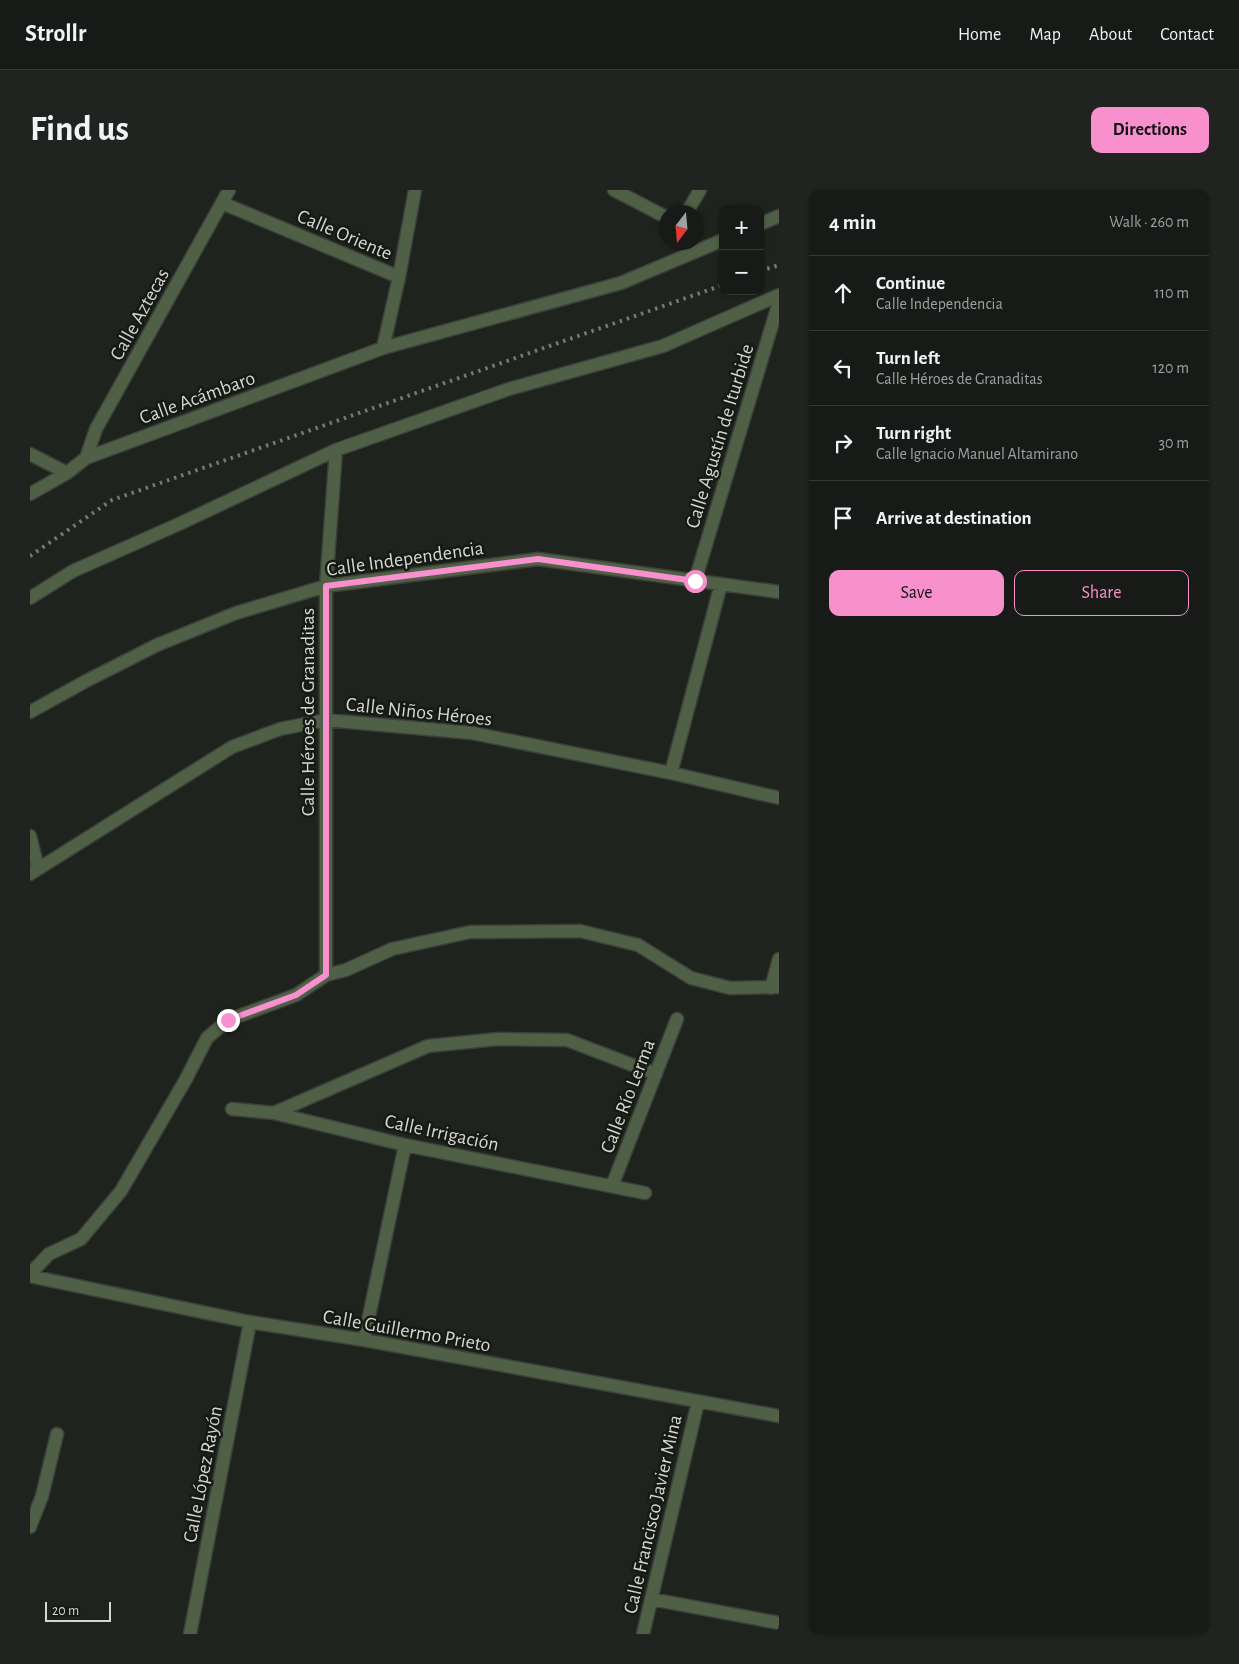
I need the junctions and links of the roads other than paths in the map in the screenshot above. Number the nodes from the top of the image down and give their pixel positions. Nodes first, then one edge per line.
1 (229, 190) edge
2 (415, 190) edge
3 (614, 190) edge
4 (700, 190) edge
5 (222, 202) junction
6 (691, 205) edge
7 (659, 212) edge
8 (779, 216) edge
9 (764, 222) edge
10 (719, 241) edge
11 (704, 244) edge
12 (689, 250) edge
13 (399, 277) junction
14 (779, 295) edge
15 (779, 302) edge
16 (383, 348) junction
17 (336, 450) junction
18 (30, 454) edge
19 (86, 458) junction
20 (67, 474) junction
21 (30, 494) edge
22 (695, 581) junction
23 (721, 584) junction
24 (326, 586) junction
25 (779, 592) edge
26 (30, 598) edge
27 (30, 712) edge
28 (326, 720) junction
29 (671, 773) junction
30 (779, 798) edge
31 (30, 836) edge
32 (34, 871) edge
33 (779, 959) edge
34 (326, 975) junction
35 (775, 987) edge
36 (677, 1019) dead end
37 (656, 1074) junction
38 (232, 1109) dead end
39 (274, 1113) junction
40 (405, 1145) junction
41 (612, 1186) junction
42 (644, 1193) dead end
43 (30, 1275) edge
44 (250, 1322) junction
45 (364, 1340) junction
46 (698, 1402) junction
47 (779, 1416) edge
48 (57, 1434) dead end
49 (30, 1527) edge
50 (651, 1599) junction
51 (779, 1623) edge
52 (190, 1634) edge
53 (643, 1634) edge

1 - 5 street, Calle Aztecas
2 - 13 street
3 - 7 street
4 - 6 street
5 - 13 street, Calle Oriente
5 - 19 street, Calle Aztecas
8 - 9 street
10 - 11 street, Calle Acámbaro
12 - 16 street, Calle Acámbaro
13 - 16 street
14 - 17 street
15 - 22 street, Calle Agustín de Iturbide
16 - 19 street, Calle Acámbaro
17 - 24 street, Calle Héroes de Granaditas
17 - 26 street
18 - 20 street
19 - 20 street, Calle Acámbaro
20 - 21 street, Calle Acámbaro
22 - 23 street, Calle Independencia
22 - 24 street, Calle Independencia
23 - 25 street, Calle Independencia
23 - 29 street
24 - 27 street, Calle Independencia
24 - 28 street, Calle Héroes de Granaditas
28 - 29 street, Calle Niños Héroes
28 - 32 street, Calle Niños Héroes
28 - 34 street, Calle Héroes de Granaditas
29 - 30 street, Calle Niños Héroes
31 - 32 street
33 - 35 street
34 - 35 street
34 - 43 street
36 - 37 street, Calle Río Lerma
37 - 39 street
37 - 41 street, Calle Río Lerma
38 - 39 street, Calle Irrigación
39 - 40 street, Calle Irrigación
40 - 41 street, Calle Irrigación
40 - 45 street
41 - 42 street, Calle Irrigación
43 - 44 street, Calle Guillermo Prieto
44 - 45 street, Calle Guillermo Prieto
44 - 52 street, Calle López Rayón
45 - 46 street, Calle Guillermo Prieto
46 - 47 street, Calle Guillermo Prieto
46 - 50 street, Calle Francisco Javier Mina
48 - 49 street
50 - 51 street
50 - 53 street, Calle Francisco Javier Mina

